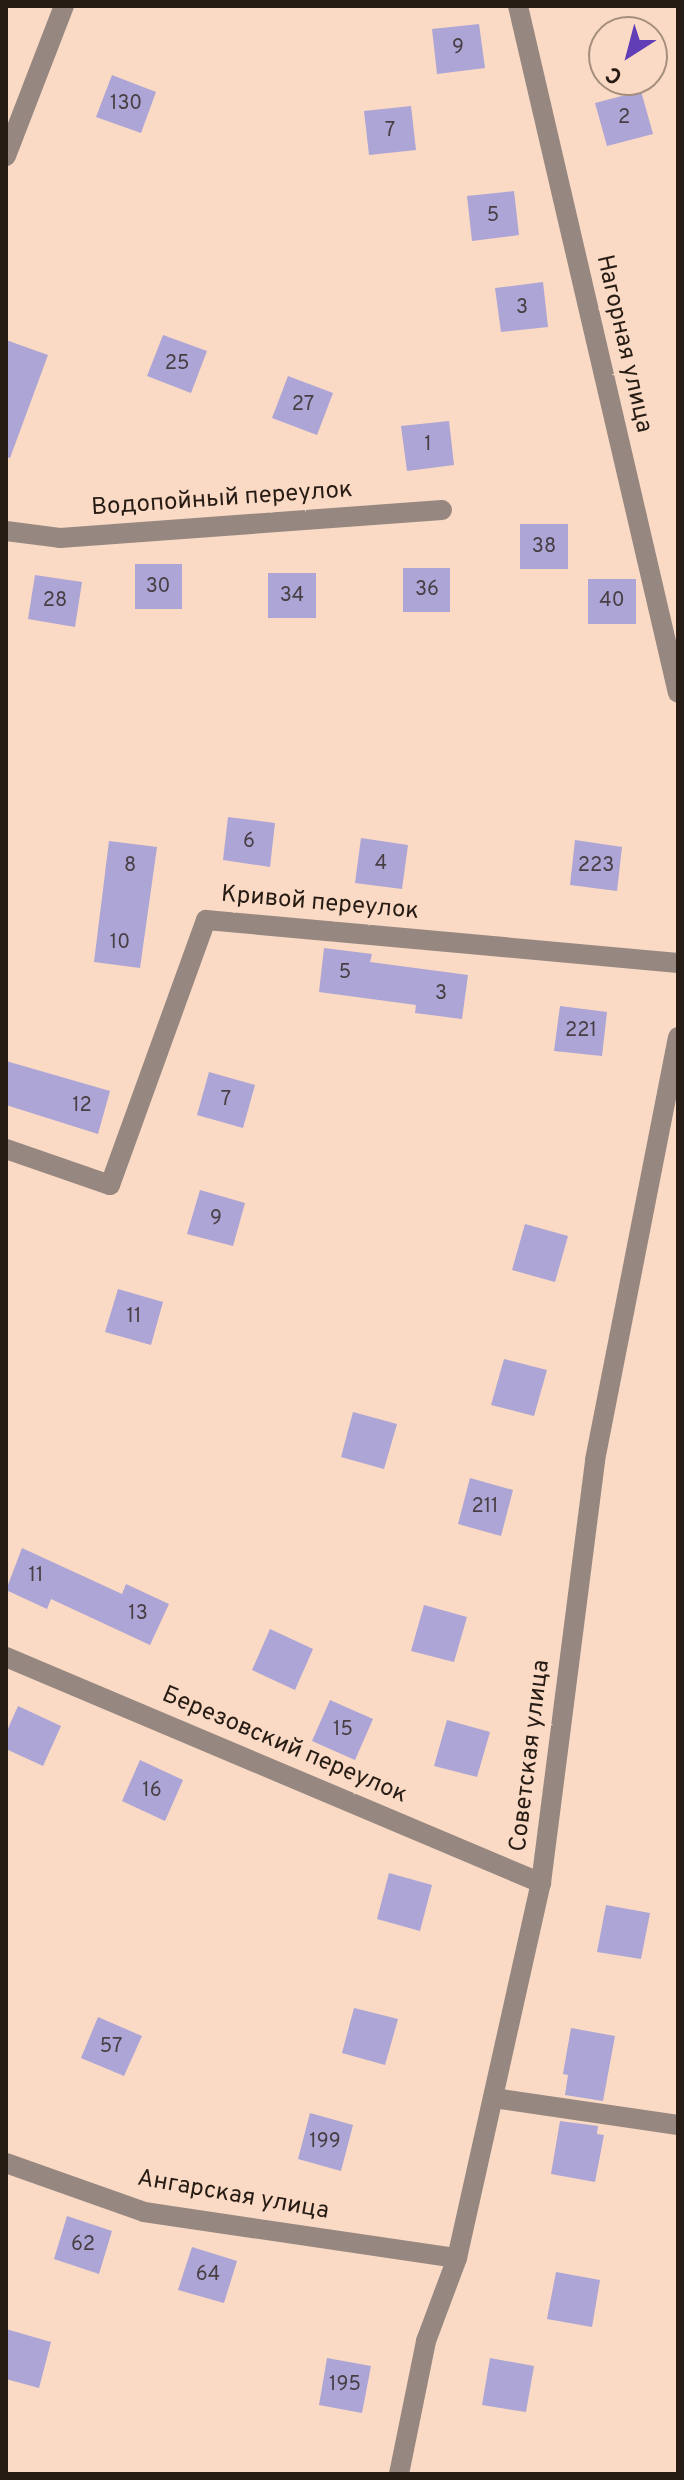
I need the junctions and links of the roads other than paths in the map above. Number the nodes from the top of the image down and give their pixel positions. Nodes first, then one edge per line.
1 (64, 6) edge
2 (518, 6) edge
3 (6, 156) edge
4 (442, 510) dead end
5 (6, 531) edge
6 (678, 693) edge
7 (678, 963) edge
8 (678, 1037) edge
9 (6, 1149) edge
10 (6, 1657) edge
11 (541, 1883) junction
12 (493, 2098) junction
13 (678, 2125) edge
14 (6, 2163) edge
15 (457, 2258) junction
16 (399, 2474) edge

1 - 3 street
2 - 6 street, Нагорная улица
4 - 5 street, Водопойный переулок
7 - 9 street, Кривой переулок
8 - 11 street, Советская улица
10 - 11 street, Березовский переулок
11 - 12 street, Советская улица
12 - 13 street
12 - 15 street, Советская улица
14 - 15 street, Ангарская улица
15 - 16 street, Советская улица

